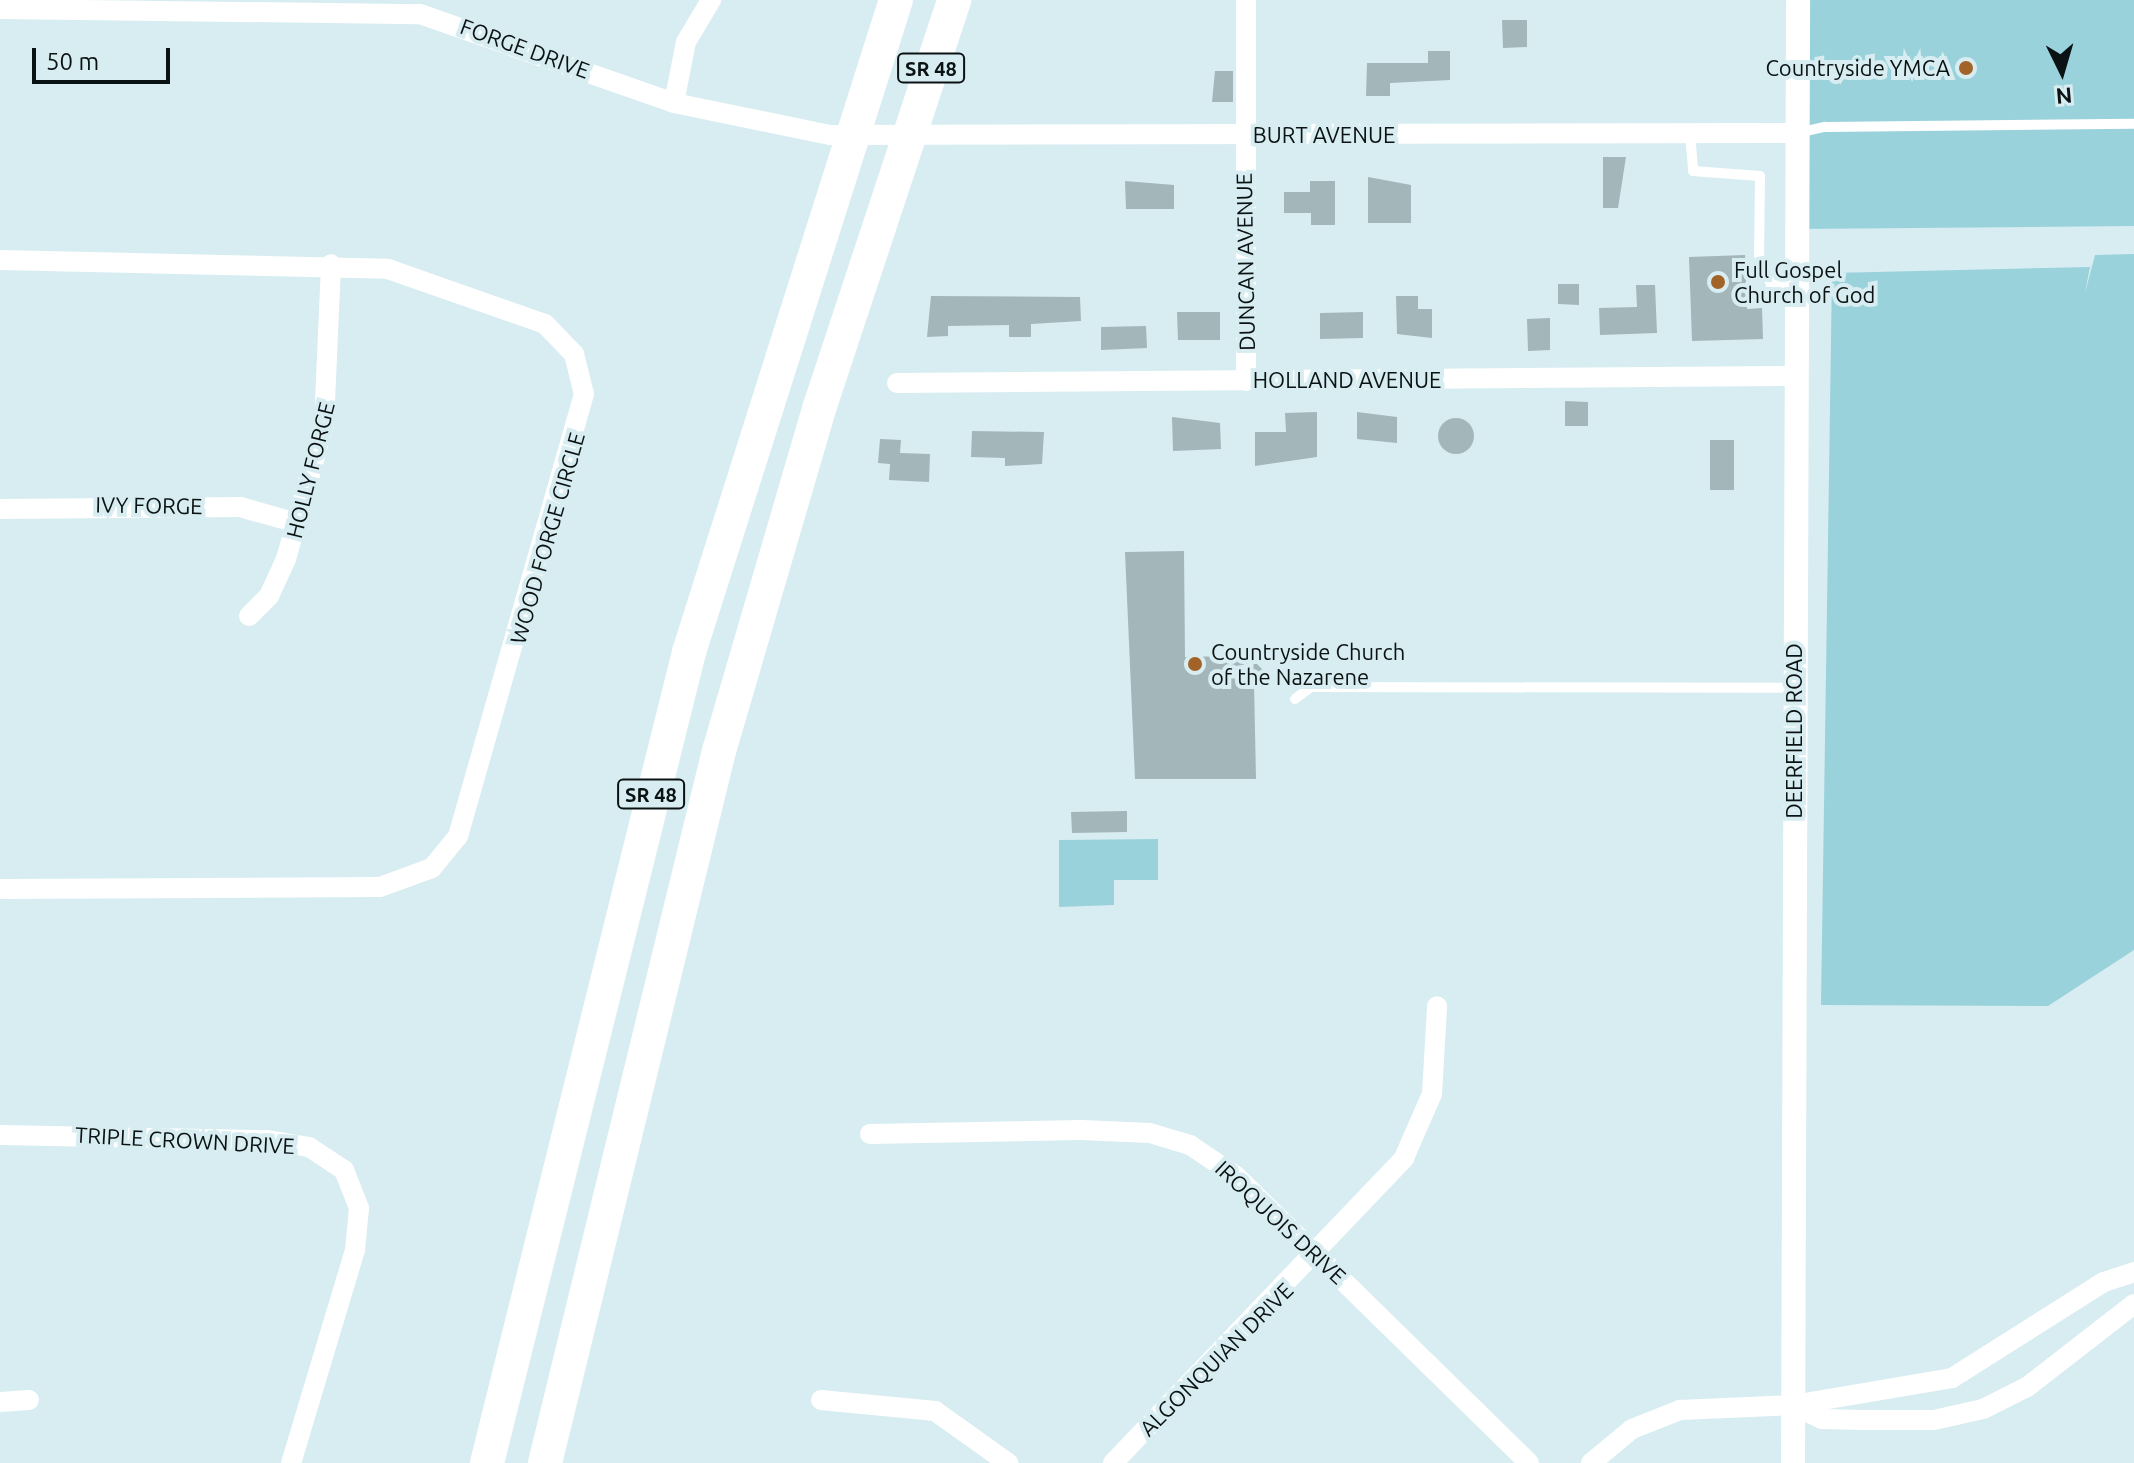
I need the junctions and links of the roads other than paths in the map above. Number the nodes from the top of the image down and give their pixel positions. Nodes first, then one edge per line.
1 (711, 0) edge
2 (896, 0) edge
3 (954, 0) edge
4 (1246, 0) edge
5 (1798, 0) edge
6 (184, 4) edge
7 (0, 9) edge
8 (674, 103) junction
9 (2134, 124) edge
10 (1798, 133) junction
11 (1690, 134) junction
12 (850, 135) junction
13 (1244, 135) junction
14 (907, 137) junction
15 (0, 260) edge
16 (331, 264) junction
17 (1797, 286) junction
18 (1797, 376) junction
19 (1246, 381) junction
20 (897, 383) dead end
21 (0, 509) edge
22 (297, 523) junction
23 (249, 616) dead end
24 (1794, 688) junction
25 (1295, 699) dead end
26 (0, 889) edge
27 (1437, 1006) dead end
28 (870, 1134) dead end
29 (0, 1135) edge
30 (1318, 1255) junction
31 (2134, 1272) edge
32 (2134, 1304) edge
33 (29, 1400) dead end
34 (821, 1400) dead end
35 (0, 1402) edge
36 (1793, 1405) junction
37 (291, 1463) edge
38 (487, 1463) edge
39 (545, 1463) edge
40 (1008, 1463) edge
41 (1113, 1463) edge
42 (1529, 1463) edge
43 (1591, 1463) edge
44 (1793, 1463) edge

1 - 8 street
2 - 12 highway, SR 48
3 - 14 highway, SR 48
4 - 13 street, DUNCAN AVENUE
5 - 10 street, DEERFIELD ROAD
6 - 7 street, FORGE DRIVE
6 - 8 street, FORGE DRIVE
8 - 12 street, FORGE DRIVE
9 - 10 lane
10 - 11 street, BURT AVENUE
10 - 17 street, DEERFIELD ROAD
11 - 13 street, BURT AVENUE
11 - 17 lane
12 - 14 street, BURT AVENUE
12 - 38 highway, SR 48
13 - 14 street, BURT AVENUE
13 - 19 street, DUNCAN AVENUE
14 - 39 highway, SR 48
15 - 16 street, WOOD FORGE CIRCLE
16 - 22 street, HOLLY FORGE
16 - 26 street, WOOD FORGE CIRCLE
17 - 18 street, DEERFIELD ROAD
18 - 19 street, HOLLAND AVENUE
18 - 24 street, DEERFIELD ROAD
19 - 20 street, HOLLAND AVENUE
21 - 22 street, IVY FORGE
22 - 23 street, HOLLY FORGE
24 - 25 lane
24 - 36 street, DEERFIELD ROAD
27 - 30 street, ALGONQUIAN DRIVE
28 - 30 street, IROQUOIS DRIVE
29 - 37 street, TRIPLE CROWN DRIVE
30 - 41 street, ALGONQUIAN DRIVE
30 - 42 street, IROQUOIS DRIVE
31 - 36 street
32 - 36 street
33 - 35 street
34 - 40 street
36 - 43 street
36 - 44 street, DEERFIELD ROAD

